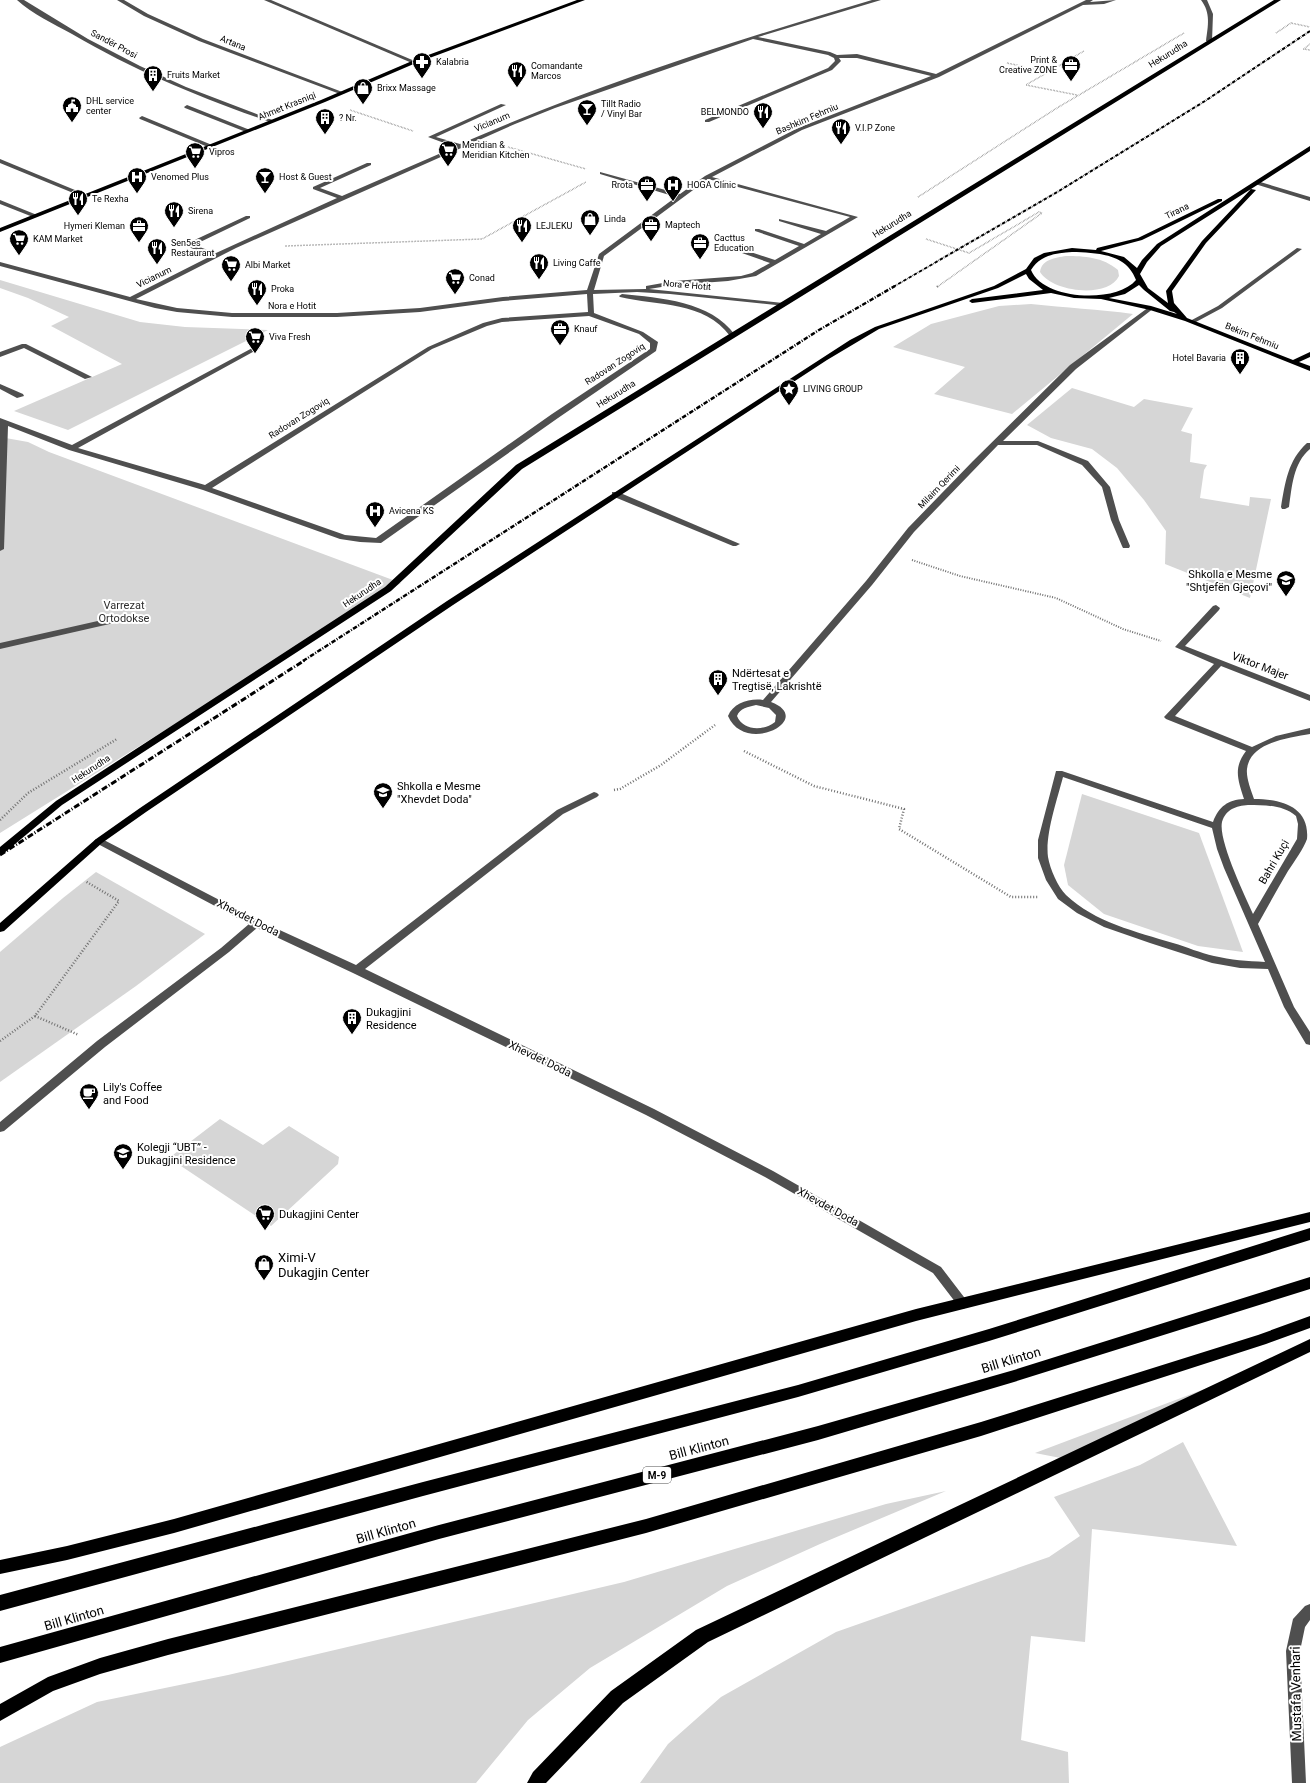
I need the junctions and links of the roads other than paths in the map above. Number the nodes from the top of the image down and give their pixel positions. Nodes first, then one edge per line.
1 (20, 0) edge
2 (120, 0) edge
3 (267, 0) edge
4 (582, 0) edge
5 (878, 0) edge
6 (1090, 0) edge
7 (1113, 0) edge
8 (1204, 0) edge
9 (1278, 0) edge
10 (1082, 4) junction
11 (753, 37) junction
12 (1210, 41) junction
13 (836, 57) junction
14 (414, 62) junction
15 (936, 76) junction
16 (342, 93) junction
17 (503, 106) dead end
18 (187, 107) dead end
19 (142, 118) dead end
20 (272, 121) junction
21 (707, 121) dead end
22 (248, 131) junction
23 (210, 146) junction
24 (459, 146) junction
25 (1310, 148) edge
26 (0, 161) edge
27 (369, 164) dead end
28 (602, 173) road end
29 (1267, 176) junction
30 (707, 177) junction
31 (1258, 183) junction
32 (85, 196) junction
33 (681, 196) junction
34 (342, 198) junction
35 (1310, 199) edge
36 (0, 202) edge
37 (35, 216) junction
38 (248, 217) dead end
39 (781, 220) dead end
40 (0, 230) edge
41 (757, 230) dead end
42 (826, 233) junction
43 (805, 246) junction
44 (730, 247) dead end
45 (1298, 249) dead end
46 (1091, 251) junction
47 (217, 256) junction
48 (776, 263) junction
49 (0, 264) edge
50 (1028, 270) junction
51 (1138, 272) junction
52 (1139, 280) junction
53 (637, 290) junction
54 (1052, 291) junction
55 (590, 292) junction
56 (1097, 297) junction
57 (129, 300) junction
58 (783, 305) junction
59 (1150, 308) junction
60 (934, 309) junction
61 (590, 314) junction
62 (1190, 321) junction
63 (732, 335) junction
64 (258, 347) dead end
65 (1310, 354) edge
66 (0, 355) edge
67 (1293, 362) junction
68 (1310, 369) edge
69 (88, 377) dead end
70 (0, 386) edge
71 (20, 396) dead end
72 (2, 421) edge
73 (996, 443) junction
74 (1310, 445) edge
75 (2, 446) edge
76 (72, 448) junction
77 (206, 488) junction
78 (615, 494) junction
79 (1285, 507) dead end
80 (736, 544) dead end
81 (1126, 546) dead end
82 (0, 549) edge
83 (1216, 608) dead end
84 (111, 621) dead end
85 (0, 646) edge
86 (1218, 663) junction
87 (1310, 698) edge
88 (766, 703) junction
89 (1310, 731) edge
90 (1252, 750) junction
91 (594, 796) road end
92 (1250, 802) junction
93 (1216, 826) junction
94 (98, 841) junction
95 (0, 852) edge
96 (256, 923) junction
97 (1253, 923) junction
98 (0, 929) edge
99 (1272, 966) junction
100 (357, 970) junction
101 (1310, 1041) edge
102 (0, 1128) edge
103 (1310, 1217) edge
104 (1310, 1234) edge
105 (1310, 1283) edge
106 (963, 1304) junction
107 (1310, 1322) edge
108 (1310, 1345) edge
109 (0, 1567) edge
110 (0, 1604) edge
111 (1310, 1610) edge
112 (0, 1655) edge
113 (0, 1713) edge
114 (536, 1783) edge
115 (1299, 1783) edge

1 - 20 street, Sandër Prosi
2 - 16 street, Artana
3 - 14 street
4 - 14 main road, Ahmet Krasniqi
5 - 11 street, Vicianum
6 - 10 street, Bashkim Fehmiu
7 - 10 street
8 - 12 street
9 - 12 main road, Hekurudha
10 - 15 street, Bashkim Fehmiu
11 - 13 street
11 - 24 street, Vicianum
12 - 58 main road, Hekurudha
13 - 15 street
13 - 21 street
14 - 16 main road, Ahmet Krasniqi
15 - 30 street, Bashkim Fehmiu
16 - 20 main road, Ahmet Krasniqi
17 - 24 street
18 - 22 street
19 - 23 street
20 - 22 main road, Ahmet Krasniqi
22 - 23 main road, Ahmet Krasniqi
23 - 32 main road, Ahmet Krasniqi
24 - 34 street, Vicianum
25 - 29 main road, Tirana
26 - 32 street
27 - 34 street
28 - 33 street
29 - 31 main road
29 - 46 main road, Tirana
30 - 33 street, Bashkim Fehmiu
30 - 42 street
31 - 35 street
31 - 51 main road, Tirana
31 - 62 main road
32 - 37 main road, Ahmet Krasniqi
33 - 55 street, Bashkim Fehmiu
34 - 47 street, Vicianum
36 - 37 street
37 - 40 main road, Ahmet Krasniqi
38 - 47 street
39 - 42 street
41 - 43 street
42 - 43 street
43 - 48 street
44 - 48 street
45 - 62 street
46 - 50 main road
46 - 51 main road
47 - 57 street, Vicianum
48 - 53 street
49 - 57 street, Nora e Hotit
50 - 54 main road
50 - 60 main road
51 - 52 main road
52 - 56 main road
52 - 62 main road, Bekim Fehmiu
53 - 55 street, Nora e Hotit
53 - 58 street, Nora e Hotit
54 - 56 main road
54 - 60 main road
55 - 57 street, Nora e Hotit
55 - 61 street, Bashkim Fehmiu
55 - 63 street, Nora e Hotit
56 - 59 main road, Bekim Fehmiu
58 - 63 main road, Hekurudha
59 - 62 main road, Bekim Fehmiu
59 - 73 street, Milaim Qerimi
60 - 78 main road
61 - 77 street, Radovan Zogoviq
61 - 77 street, Radovan Zogoviq
62 - 67 main road, Bekim Fehmiu
63 - 95 main road, Hekurudha
64 - 76 street
65 - 67 main road
66 - 69 street
67 - 68 main road, Bekim Fehmiu
70 - 71 street
72 - 75 street
72 - 76 street, Radovan Zogoviq
73 - 81 street
73 - 88 street, Milaim Qerimi
74 - 79 street
75 - 82 street
76 - 77 street, Radovan Zogoviq
78 - 80 street
78 - 94 main road
83 - 86 street
84 - 85 street
86 - 87 street, Viktor Majer
86 - 90 street, Viktor Majer
88 - 88 street
89 - 90 street
90 - 92 street
91 - 100 street
92 - 93 street, Bahri Kuçi
92 - 97 street, Bahri Kuçi
93 - 97 street
93 - 99 street
94 - 96 street, Xhevdet Doda
94 - 98 main road
96 - 100 street, Xhevdet Doda
96 - 102 street
97 - 99 street
99 - 101 street
100 - 106 street, Xhevdet Doda
103 - 106 highway
104 - 110 highway
105 - 112 highway, Bill Klinton / M-9
106 - 109 highway
107 - 113 highway
108 - 114 highway
111 - 115 street, Mustafa Venhari

